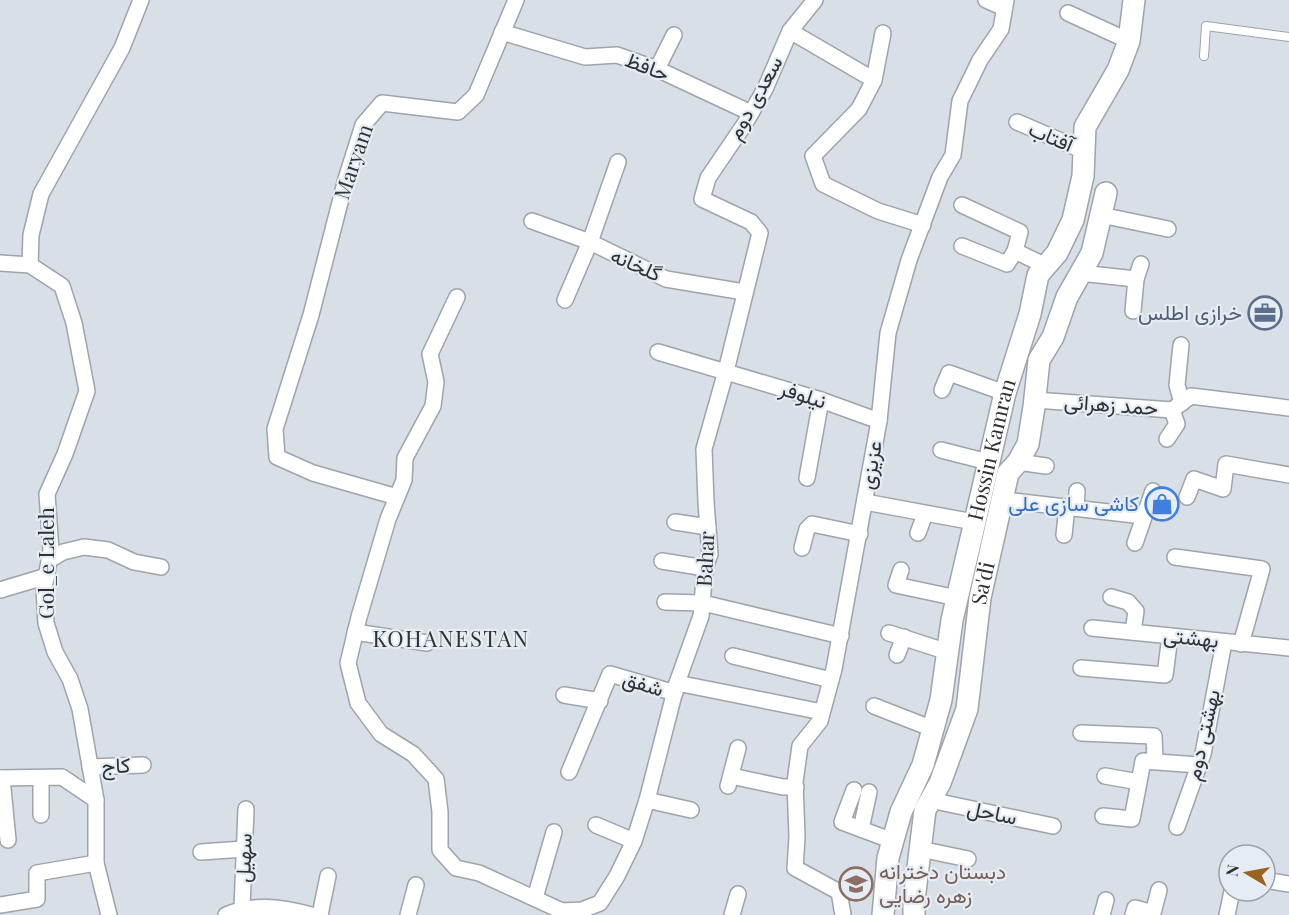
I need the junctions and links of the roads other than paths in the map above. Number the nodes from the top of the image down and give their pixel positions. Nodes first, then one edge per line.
1 (141, 0) edge
2 (516, 0) edge
3 (815, 0) edge
4 (986, 0) edge
5 (1134, 0) edge
6 (1005, 4) edge
7 (1068, 13) dead end
8 (790, 31) junction
9 (502, 32) junction
10 (883, 33) dead end
11 (674, 35) dead end
12 (1289, 37) edge
13 (1129, 40) junction
14 (1204, 56) dead end
15 (657, 69) junction
16 (874, 80) junction
17 (751, 113) junction
18 (1017, 122) dead end
19 (1084, 151) junction
20 (618, 162) dead end
21 (1106, 193) dead end
22 (702, 199) joint
23 (962, 205) dead end
24 (1073, 219) junction
25 (532, 221) dead end
26 (1099, 222) junction
27 (923, 225) junction
28 (1168, 229) dead end
29 (590, 242) junction
30 (962, 246) dead end
31 (1015, 251) junction
32 (0, 263) edge
33 (30, 265) junction
34 (1047, 266) junction
35 (1080, 273) junction
36 (744, 292) junction
37 (457, 297) dead end
38 (565, 300) dead end
39 (1133, 311) dead end
40 (1180, 345) dead end
41 (658, 352) dead end
42 (726, 370) junction
43 (942, 390) dead end
44 (1005, 393) junction
45 (821, 400) junction
46 (1035, 400) junction
47 (1177, 406) junction
48 (1289, 408) edge
49 (879, 421) junction
50 (1167, 439) dead end
51 (941, 450) dead end
52 (988, 462) junction
53 (1018, 462) junction
54 (1046, 466) dead end
55 (1289, 475) edge
56 (807, 478) dead end
57 (1077, 491) dead end
58 (1153, 491) dead end
59 (1187, 496) dead end
60 (397, 497) junction
61 (1004, 500) junction
62 (865, 502) junction
63 (1072, 508) junction
64 (925, 513) junction
65 (1143, 516) junction
66 (675, 522) dead end
67 (974, 522) junction
68 (708, 527) junction
69 (918, 533) dead end
70 (860, 534) junction
71 (1064, 535) dead end
72 (1135, 543) dead end
73 (802, 548) dead end
74 (1175, 557) dead end
75 (662, 561) dead end
76 (161, 567) dead end
77 (48, 568) junction
78 (705, 568) junction
79 (901, 570) dead end
80 (0, 590) edge
81 (1111, 597) dead end
82 (957, 598) junction
83 (665, 602) dead end
84 (703, 603) junction
85 (1092, 628) dead end
86 (355, 632) junction
87 (1132, 632) junction
88 (841, 636) junction
89 (1170, 636) junction
90 (1224, 642) junction
91 (427, 643) dead end
92 (1241, 644) junction
93 (1289, 648) edge
94 (948, 652) junction
95 (897, 655) dead end
96 (733, 656) dead end
97 (1081, 668) dead end
98 (831, 680) junction
99 (676, 688) junction
100 (564, 695) dead end
101 (600, 701) junction
102 (874, 706) dead end
103 (822, 711) junction
104 (933, 729) junction
105 (1081, 733) dead end
106 (738, 748) dead end
107 (1155, 762) junction
108 (143, 765) dead end
109 (1199, 765) junction
110 (90, 767) junction
111 (570, 772) dead end
112 (1105, 776) dead end
113 (1, 778) edge
114 (40, 778) junction
115 (1139, 782) junction
116 (796, 787) junction
117 (862, 791) dead end
118 (96, 800) junction
119 (647, 800) junction
120 (930, 800) junction
121 (246, 809) dead end
122 (691, 810) dead end
123 (41, 815) dead end
124 (1103, 816) dead end
125 (596, 825) dead end
126 (1053, 825) dead end
127 (1177, 827) dead end
128 (554, 832) dead end
129 (8, 840) dead end
130 (634, 841) junction
131 (893, 841) junction
132 (244, 849) junction
133 (920, 849) junction
134 (201, 852) dead end
135 (968, 859) dead end
136 (96, 862) junction
137 (328, 876) dead end
138 (416, 885) dead end
139 (1159, 890) dead end
140 (738, 894) dead end
141 (535, 898) junction
142 (0, 905) edge
143 (242, 908) junction
144 (279, 912) edge
145 (561, 913) edge
146 (588, 913) edge
147 (109, 915) edge
148 (226, 915) edge
149 (311, 915) edge
150 (320, 915) edge
151 (408, 915) edge
152 (732, 915) edge
153 (843, 915) edge
154 (884, 915) edge
155 (914, 915) edge
156 (1133, 915) edge

1 - 33 street
2 - 9 street, Maryam
3 - 8 street, سعدی دوم
4 - 6 street
5 - 13 street, Hossin Kamran
6 - 27 street, عزیزی
7 - 13 street
8 - 16 street
8 - 17 street, سعدی دوم
9 - 15 street, حافظ
9 - 60 street, Maryam
10 - 16 street
11 - 15 street
12 - 14 lane
13 - 19 street, Hossin Kamran
15 - 17 street, حافظ
16 - 27 street
17 - 22 street, سعدی دوم
18 - 19 street, آفتاب
19 - 24 street, Hossin Kamran
20 - 29 street
21 - 26 street, Sa'di
22 - 36 street, Bahar
23 - 31 street
24 - 26 street
24 - 34 street, Hossin Kamran
25 - 29 street, گلخانه
26 - 28 street
26 - 35 street, Sa'di
27 - 49 street, عزیزی
29 - 36 street, گلخانه
29 - 38 street
30 - 31 street
31 - 34 street
32 - 33 street
33 - 77 street, Gol_e Laleh
34 - 44 street, Hossin Kamran
35 - 39 street
35 - 46 street, Sa'di
36 - 42 street, Bahar
37 - 60 street, Bahar
40 - 47 street
41 - 42 street, نیلوفر
42 - 45 street, نیلوفر
42 - 68 street, Bahar
43 - 44 street
44 - 52 street, Hossin Kamran
45 - 49 street, نیلوفر
45 - 56 street
46 - 47 street, حمد زهرائی
46 - 53 street, Sa'di
47 - 48 street, حمد زهرائی
47 - 50 street
49 - 62 street, عزیزی
51 - 52 street
52 - 67 street, Hossin Kamran
53 - 54 street
53 - 61 street, Sa'di
55 - 59 street
57 - 63 street
58 - 65 street
60 - 86 street, Bahar
61 - 63 street
61 - 120 street, Sa'di
62 - 64 street
62 - 70 street, عزیزی
63 - 65 street
63 - 71 street
64 - 67 street
64 - 69 street
65 - 72 street
66 - 68 street
67 - 82 street, Hossin Kamran
68 - 78 street, Bahar
70 - 73 street
70 - 88 street, عزیزی
74 - 92 street
75 - 78 street
76 - 77 street
77 - 80 street
77 - 110 street, Gol_e Laleh
78 - 84 street, Bahar
79 - 82 street
81 - 87 street
82 - 94 street, Hossin Kamran
83 - 84 street
84 - 88 street
84 - 99 street, Bahar
85 - 87 street, بهشتی
86 - 91 street
86 - 141 street, Bahar
87 - 89 street, بهشتی
88 - 98 street, عزیزی
89 - 90 street, بهشتی
89 - 97 street
90 - 92 street, بهشتی
90 - 109 street, بهشتی دوم
92 - 93 street, بهشتی
94 - 95 street
94 - 104 street, Hossin Kamran
96 - 98 street
98 - 103 street, عزیزی
99 - 101 street, شفق
99 - 103 street, شفق
99 - 119 street, Bahar
100 - 101 street
101 - 111 street
102 - 104 street
103 - 116 street, عزیزی
104 - 131 street, Hossin Kamran
105 - 107 street
106 - 116 street
107 - 109 street
107 - 115 street
108 - 110 street, کاج
109 - 127 street, بهشتی دوم
110 - 118 street, Gol_e Laleh
112 - 115 street
113 - 114 street
113 - 129 street
114 - 118 street
114 - 123 street
115 - 124 street
116 - 153 street, عزیزی
117 - 131 street
118 - 136 street, Gol_e Laleh
119 - 122 street
119 - 130 street, Bahar
120 - 126 street, ساحل
120 - 133 street, Sa'di
121 - 132 street, سهیل
125 - 130 street
128 - 141 street
130 - 146 street, Bahar
131 - 154 street, Hossin Kamran
132 - 134 street
132 - 143 street, سهیل
133 - 135 street
133 - 155 street, Sa'di
136 - 142 street
136 - 147 street, Gol_e Laleh
137 - 150 street
138 - 151 street
139 - 156 street
140 - 152 street
141 - 145 street, Bahar
143 - 144 street
143 - 148 street
144 - 149 street
145 - 146 street, Bahar

